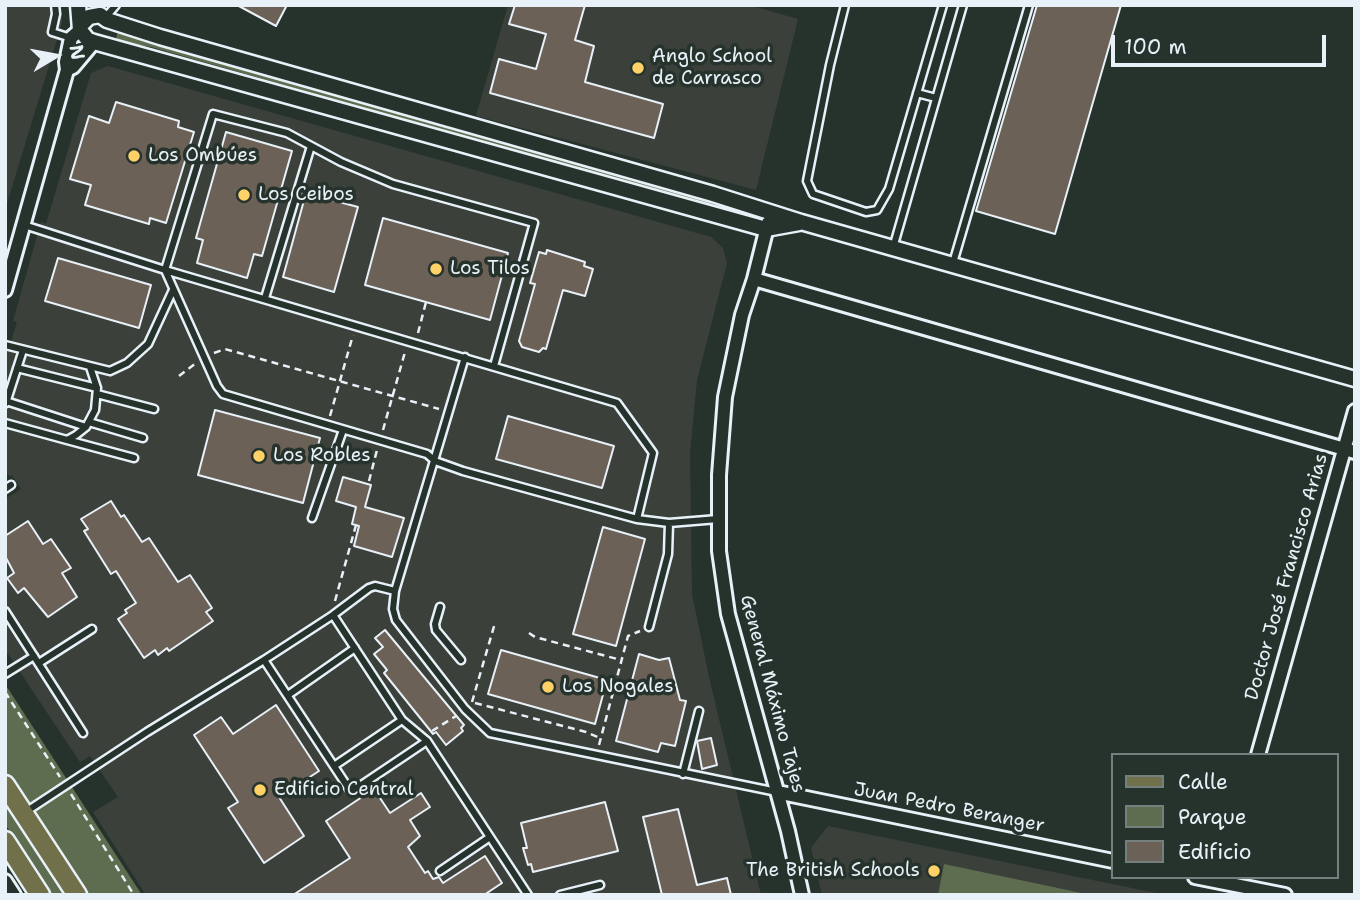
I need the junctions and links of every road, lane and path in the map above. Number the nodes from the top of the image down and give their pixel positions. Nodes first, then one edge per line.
1 (55, 5) edge
2 (78, 5) edge
3 (116, 5) edge
4 (845, 5) edge
5 (943, 5) edge
6 (963, 5) edge
7 (1029, 5) edge
8 (101, 14) edge
9 (78, 31) junction
10 (94, 43) junction
11 (67, 70) junction
12 (917, 93) junction
13 (936, 98) junction
14 (311, 146) junction
15 (772, 212) junction
16 (801, 222) junction
17 (24, 225) junction
18 (766, 229) junction
19 (893, 248) junction
20 (952, 265) junction
21 (165, 270) junction
22 (754, 279) junction
23 (5, 290) edge
24 (173, 290) junction
25 (265, 298) junction
26 (426, 302) dead end
27 (356, 325) junction
28 (415, 343) junction
29 (5, 345) edge
30 (23, 350) junction
31 (205, 357) junction
32 (465, 357) junction
33 (494, 366) junction
34 (90, 367) junction
35 (18, 368) junction
36 (179, 376) dead end
37 (1355, 379) edge
38 (340, 382) junction
39 (97, 391) junction
40 (392, 397) junction
41 (6, 403) edge
42 (153, 409) dead end
43 (1355, 411) edge
44 (449, 412) junction
45 (5, 423) edge
46 (88, 424) junction
47 (327, 426) junction
48 (343, 430) junction
49 (143, 438) dead end
50 (67, 440) junction
51 (380, 440) junction
52 (1349, 450) edge
53 (134, 458) dead end
54 (435, 461) junction
55 (369, 481) dead end
56 (313, 518) dead end
57 (637, 519) junction
58 (718, 519) junction
59 (668, 523) junction
60 (356, 525) dead end
61 (396, 591) junction
62 (440, 607) dead end
63 (5, 611) edge
64 (333, 615) junction
65 (495, 623) dead end
66 (649, 627) joint
67 (92, 629) dead end
68 (529, 633) dead end
69 (355, 648) junction
70 (34, 656) junction
71 (264, 660) junction
72 (461, 660) dead end
73 (621, 660) junction
74 (39, 663) junction
75 (5, 674) edge
76 (288, 695) junction
77 (472, 702) junction
78 (465, 709) junction
79 (699, 711) dead end
80 (457, 716) dead end
81 (402, 720) junction
82 (83, 733) dead end
83 (600, 738) junction
84 (426, 739) junction
85 (1259, 753) edge
86 (597, 756) junction
87 (334, 766) junction
88 (683, 774) junction
89 (5, 785) edge
90 (777, 792) junction
91 (24, 813) junction
92 (490, 837) junction
93 (5, 841) edge
94 (1112, 861) edge
95 (440, 870) dead end
96 (1214, 879) edge
97 (5, 881) edge
98 (1242, 882) edge
99 (600, 885) dead end
100 (525, 894) edge
101 (14, 895) edge
102 (40, 895) edge
103 (77, 895) edge
104 (560, 895) edge
105 (802, 895) edge
106 (1285, 895) edge

1 - 9 lane
2 - 9 street
3 - 8 lane
4 - 12 lane
5 - 12 lane
6 - 13 lane
7 - 20 lane
8 - 9 street
8 - 10 street
8 - 15 street
9 - 10 street
9 - 11 street
10 - 11 street
10 - 18 street
11 - 17 street
12 - 13 lane
13 - 19 lane
14 - 21 lane
14 - 25 lane
14 - 33 lane
15 - 16 street
15 - 18 street, General Máximo Tajes
16 - 18 street
16 - 19 street
17 - 21 lane
17 - 23 street
18 - 22 street, General Máximo Tajes
19 - 20 street
20 - 37 street
21 - 24 lane
21 - 25 lane
22 - 52 street
22 - 58 street, General Máximo Tajes
24 - 31 lane
24 - 34 lane
25 - 27 lane
26 - 28 path
27 - 28 lane
27 - 38 path
28 - 32 lane
28 - 40 path
29 - 30 lane
30 - 34 lane
30 - 35 lane
31 - 36 path
31 - 38 path
31 - 47 lane
32 - 33 lane
32 - 44 lane
33 - 57 lane
34 - 39 lane
35 - 39 lane
35 - 41 lane
38 - 40 path
38 - 47 path
39 - 42 lane
39 - 46 lane
40 - 44 path
40 - 51 path
41 - 46 lane
43 - 52 street, Doctor José Francisco Arias
44 - 54 lane
45 - 50 lane
46 - 49 lane
46 - 50 lane
47 - 48 lane
48 - 51 lane
48 - 56 lane
50 - 53 lane
51 - 54 lane
51 - 55 path
52 - 85 street, Doctor José Francisco Arias
54 - 57 lane
54 - 61 lane
57 - 59 lane
58 - 59 lane
58 - 90 street, General Máximo Tajes
59 - 66 lane
60 - 64 path
61 - 64 lane
61 - 78 lane
62 - 72 lane
63 - 70 lane
64 - 69 lane
64 - 71 lane
65 - 77 path
66 - 73 path
67 - 74 lane
68 - 73 path
69 - 76 lane
69 - 81 lane
70 - 74 lane
70 - 75 lane
71 - 76 lane
71 - 91 lane
73 - 83 path
74 - 82 lane
76 - 87 lane
77 - 78 path
77 - 83 path
78 - 86 lane
79 - 88 lane
80 - 84 path
81 - 84 lane
81 - 87 lane
83 - 86 path
84 - 87 lane
84 - 92 lane
86 - 88 lane
88 - 90 lane
89 - 91 main road
90 - 94 street, Juan Pedro Beranger
90 - 105 street, General Máximo Tajes
91 - 103 main road
92 - 95 lane
92 - 100 lane
93 - 102 main road
96 - 98 street
97 - 101 street
98 - 106 street
99 - 104 lane

